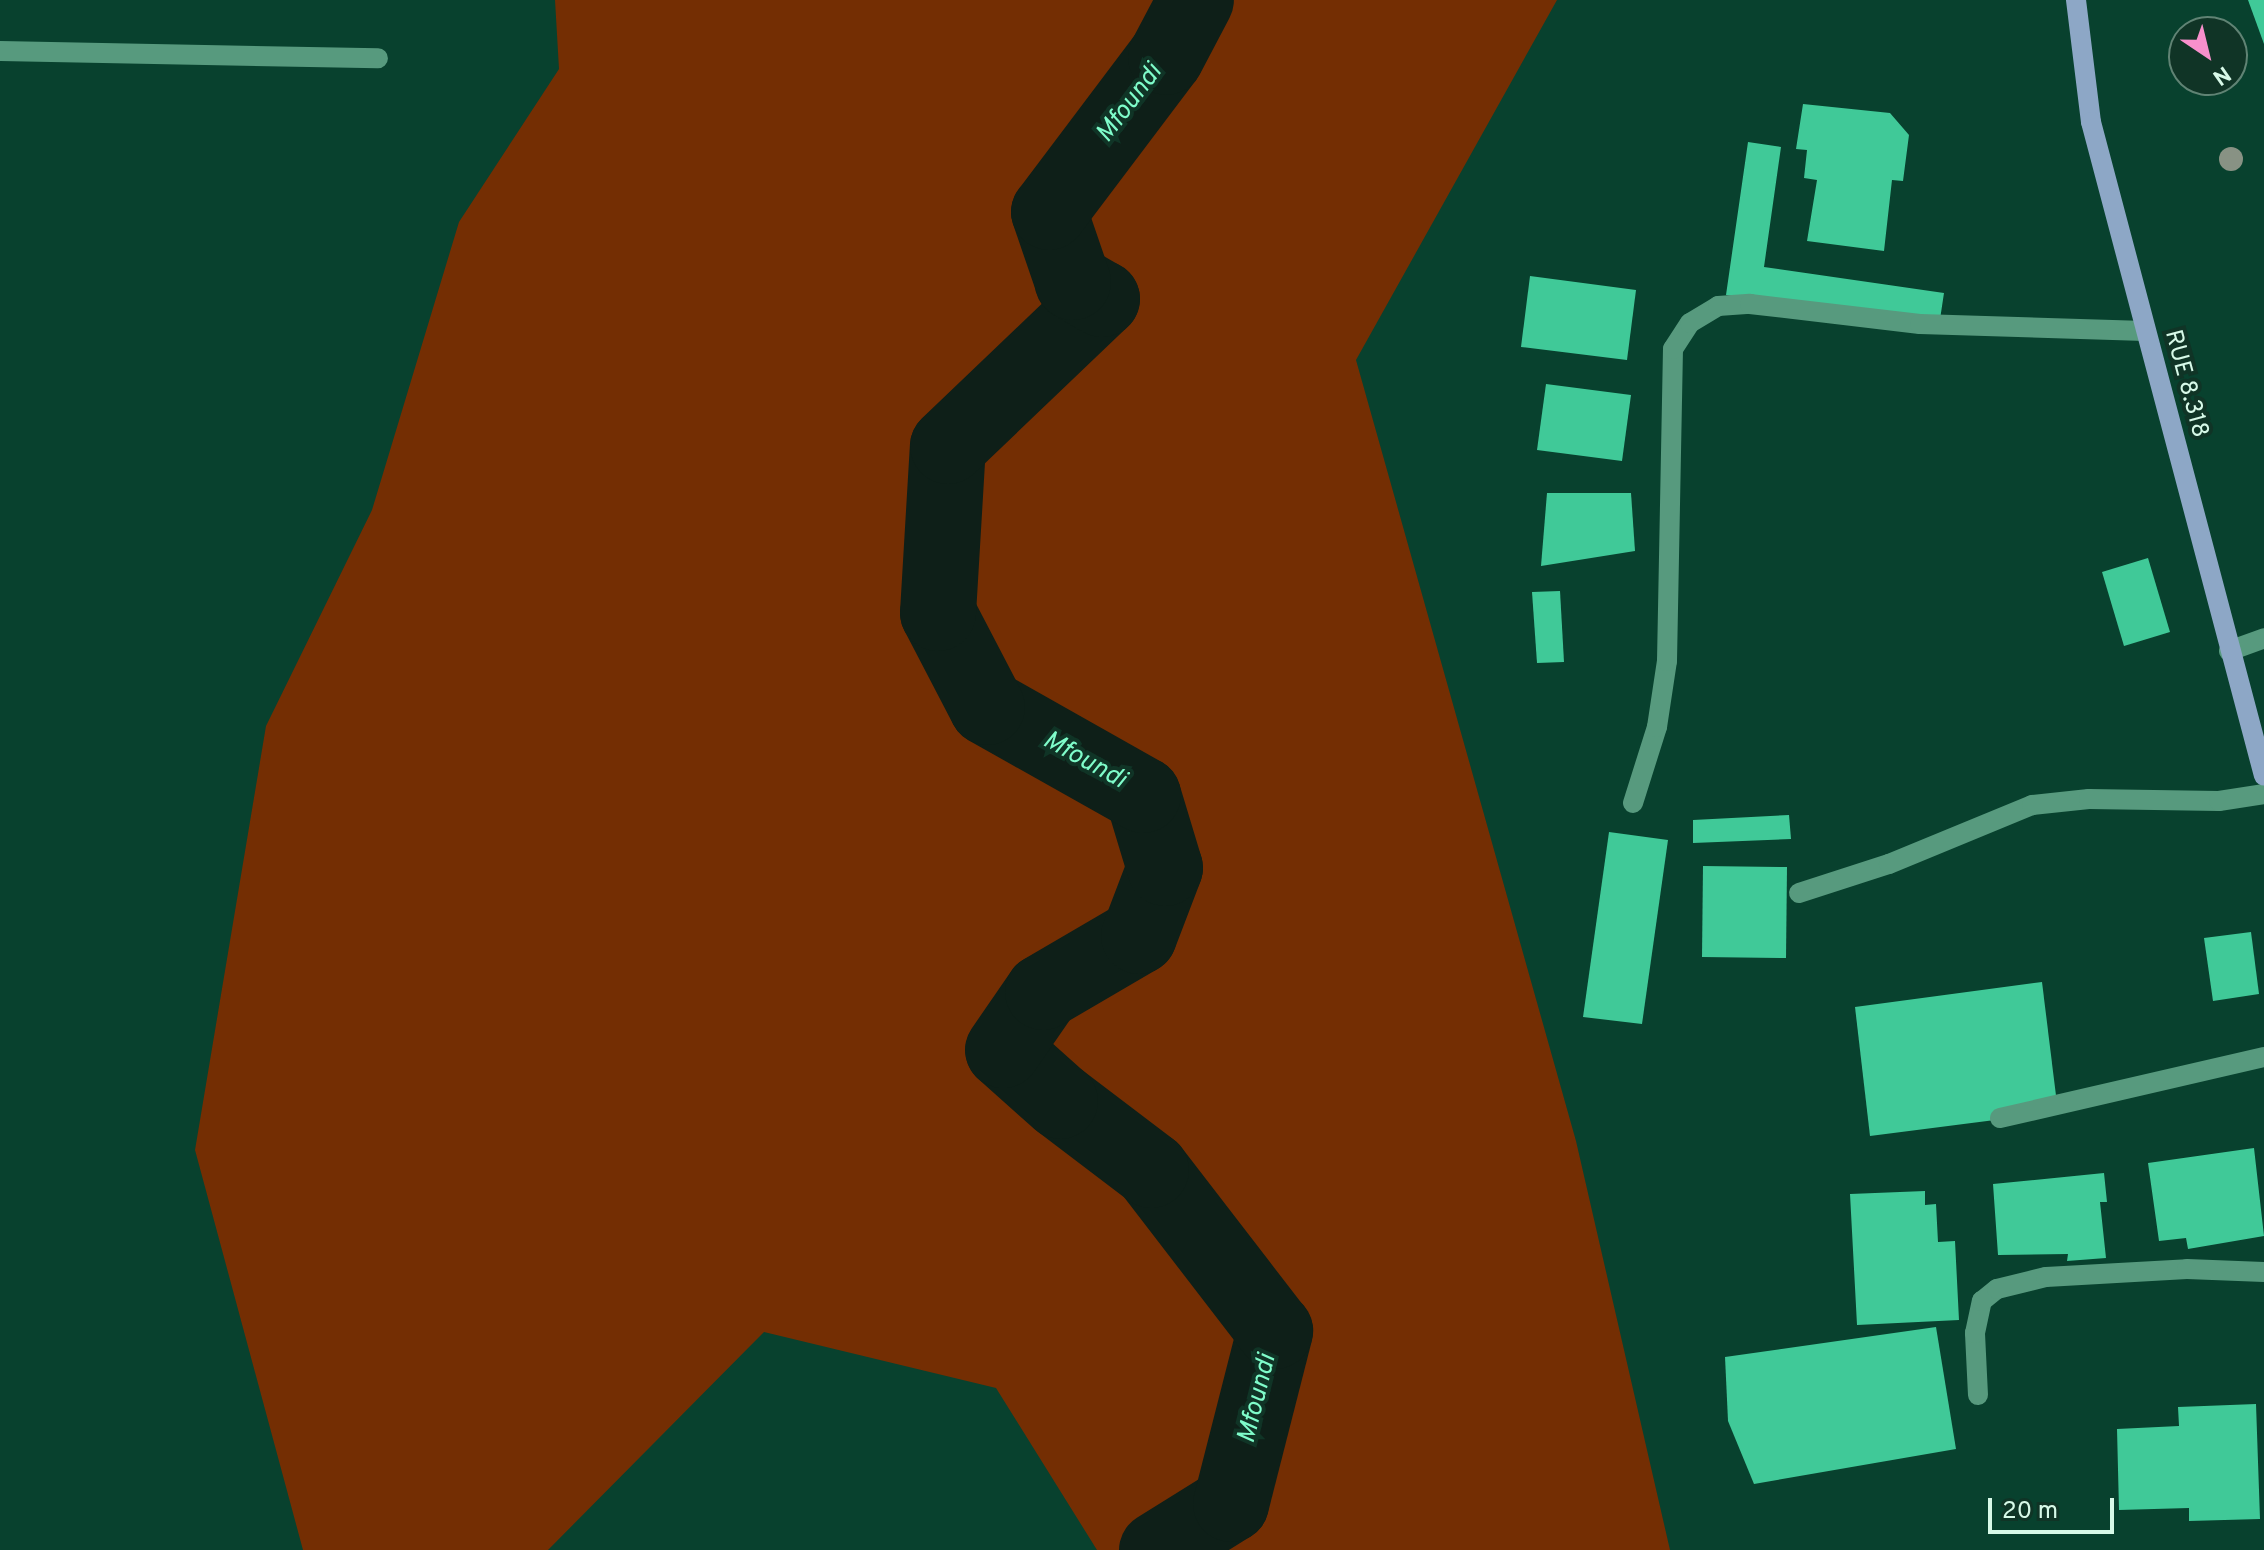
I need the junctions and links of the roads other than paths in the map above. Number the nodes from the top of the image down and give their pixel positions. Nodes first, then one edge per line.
1 (2076, 0) edge
2 (0, 51) edge
3 (378, 58) dead end
4 (2145, 331) junction
5 (2264, 638) edge
6 (2229, 651) junction
7 (2264, 776) edge
8 (2264, 794) edge
9 (1633, 803) dead end
10 (1799, 893) dead end
11 (2264, 1057) edge
12 (2000, 1118) dead end
13 (2264, 1272) edge
14 (1978, 1395) dead end

1 - 4 main road, RUE 8.318
2 - 3 street
4 - 6 main road, RUE 8.318
4 - 9 street
5 - 6 street
6 - 7 main road, RUE 8.318
8 - 10 street
11 - 12 street
13 - 14 street

